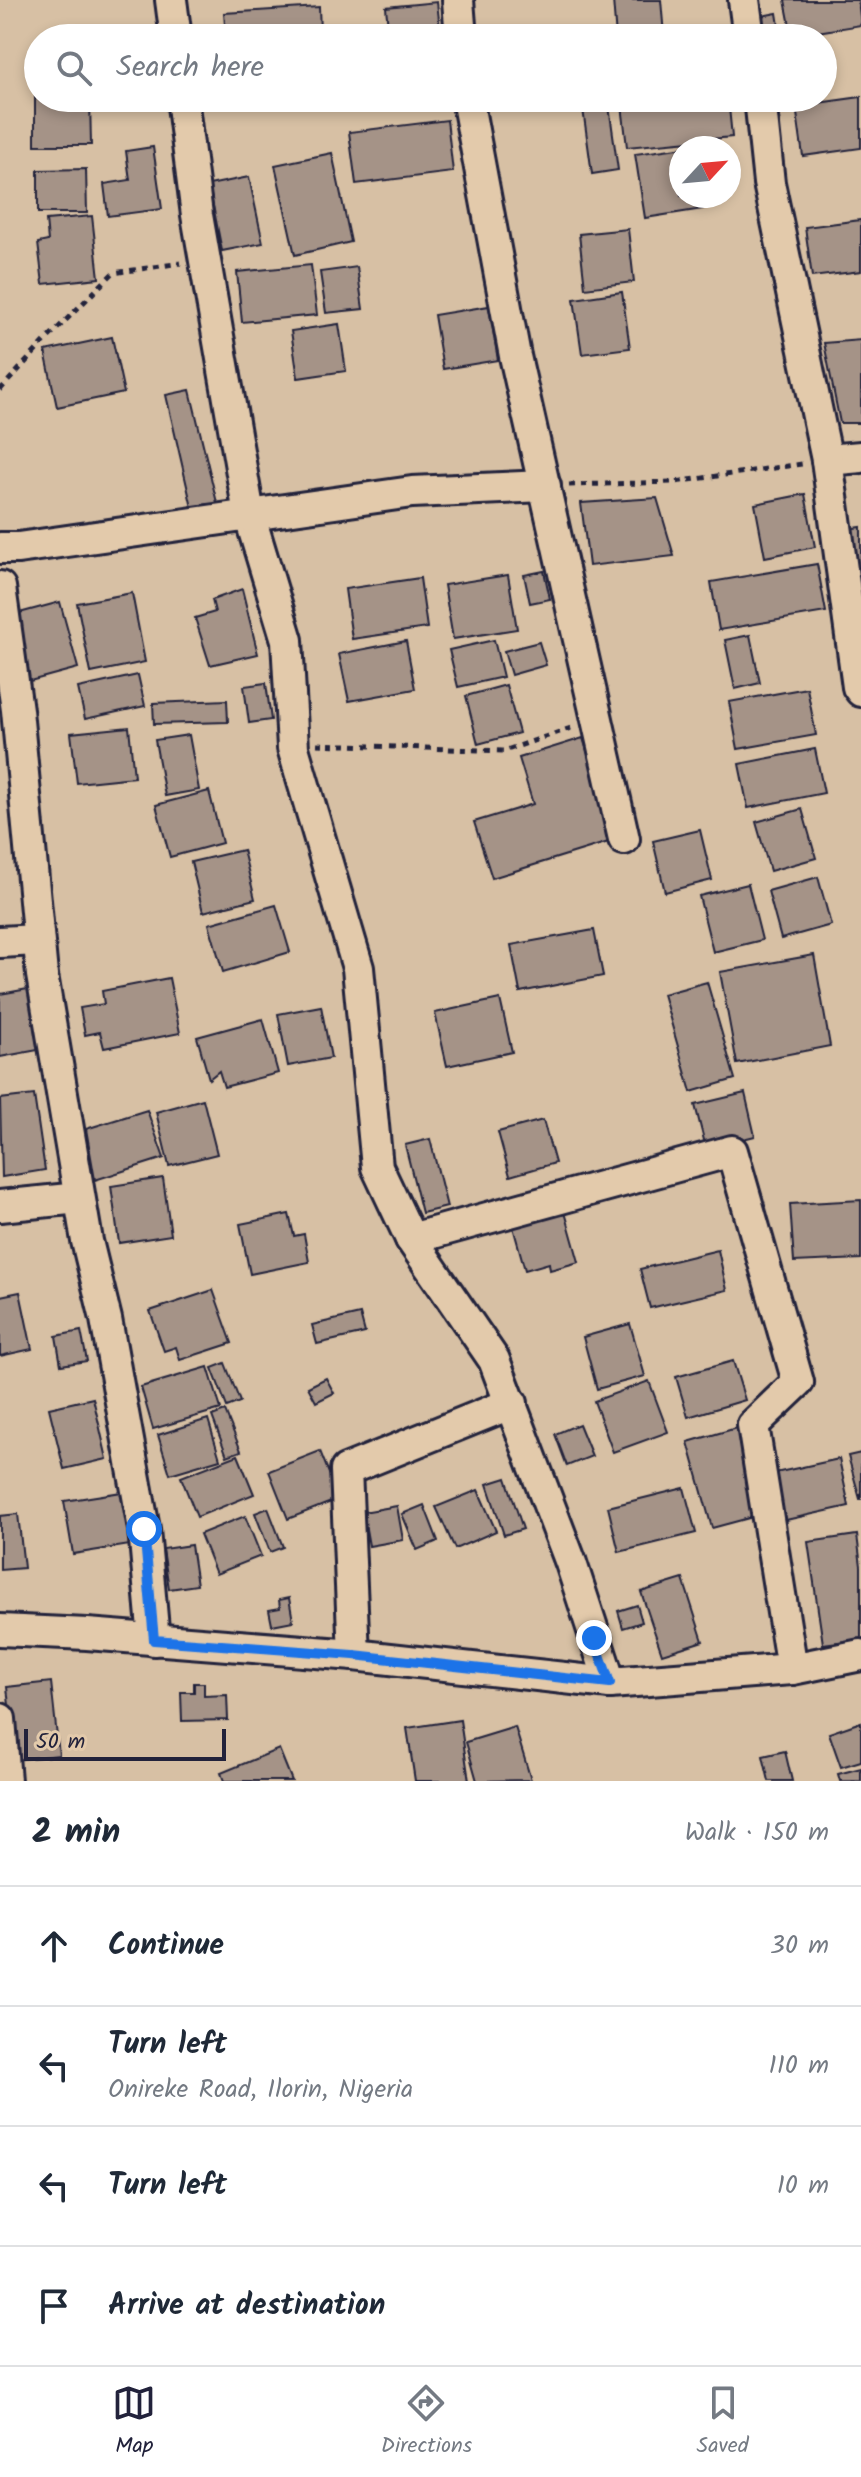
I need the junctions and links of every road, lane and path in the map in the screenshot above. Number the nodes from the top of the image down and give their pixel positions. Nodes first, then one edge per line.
1 (171, 0) edge
2 (458, 0) edge
3 (744, 0) edge
4 (174, 24) edge
5 (460, 24) edge
6 (747, 24) edge
7 (184, 112) edge
8 (469, 112) edge
9 (761, 112) edge
10 (205, 259) junction
11 (0, 390) edge
12 (861, 457) edge
13 (827, 460) junction
14 (545, 486) junction
15 (249, 514) junction
16 (0, 548) edge
17 (0, 587) edge
18 (861, 691) edge
19 (597, 720) junction
20 (293, 748) junction
21 (624, 839) dead end
22 (37, 940) junction
23 (0, 942) edge
24 (79, 1198) junction
25 (0, 1206) edge
26 (411, 1239) junction
27 (512, 1403) junction
28 (0, 1630) edge
29 (154, 1640) junction
30 (354, 1655) junction
31 (861, 1655) edge
32 (792, 1669) junction
33 (610, 1683) junction
34 (0, 1719) edge
35 (5, 1781) edge

1 - 4 street
2 - 5 street
3 - 6 street
7 - 10 street
8 - 14 street
9 - 13 street
10 - 11 path
10 - 15 street
12 - 13 street
13 - 14 path
13 - 18 street
14 - 15 street
14 - 19 street
15 - 16 street
15 - 20 street
17 - 22 street
19 - 20 path
19 - 21 street
20 - 26 street
22 - 23 street
22 - 24 street
24 - 25 street
24 - 29 street
26 - 27 street
26 - 32 street
27 - 30 street
27 - 33 street
28 - 29 street
29 - 30 street
30 - 33 street
31 - 32 street
32 - 33 street
34 - 35 street

